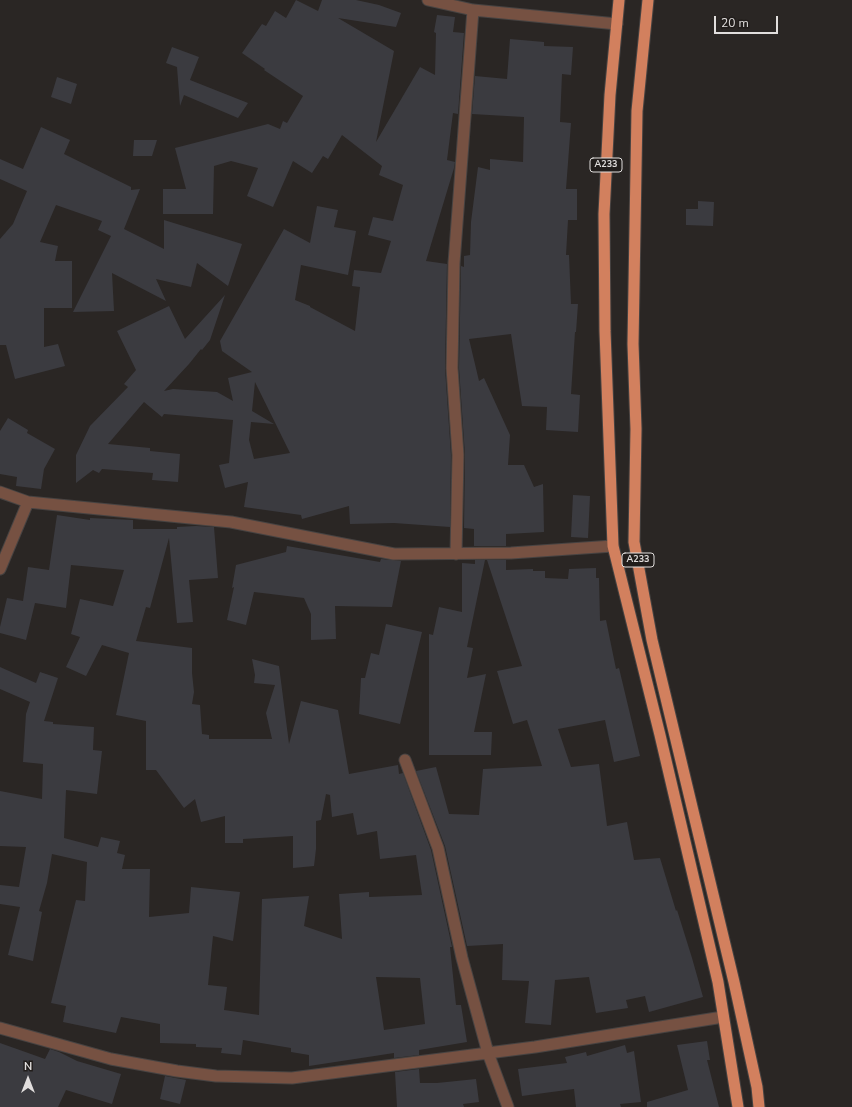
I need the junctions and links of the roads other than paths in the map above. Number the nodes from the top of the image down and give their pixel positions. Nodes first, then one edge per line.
1 (428, 0) edge
2 (619, 0) edge
3 (648, 0) edge
4 (473, 10) junction
5 (617, 24) junction
6 (0, 492) edge
7 (28, 502) junction
8 (613, 546) junction
9 (456, 554) junction
10 (0, 569) edge
11 (405, 760) dead end
12 (723, 1016) junction
13 (0, 1028) edge
14 (488, 1053) junction
15 (508, 1107) edge
16 (738, 1107) edge
17 (759, 1107) edge

1 - 4 street
2 - 5 highway, A233
3 - 17 highway, A233
4 - 5 street
4 - 9 street
5 - 8 highway, A233
6 - 7 street
7 - 9 street
7 - 10 street
8 - 9 street
8 - 12 highway, A233
11 - 14 street
12 - 14 street
12 - 16 highway, A233
13 - 14 street
14 - 15 street

